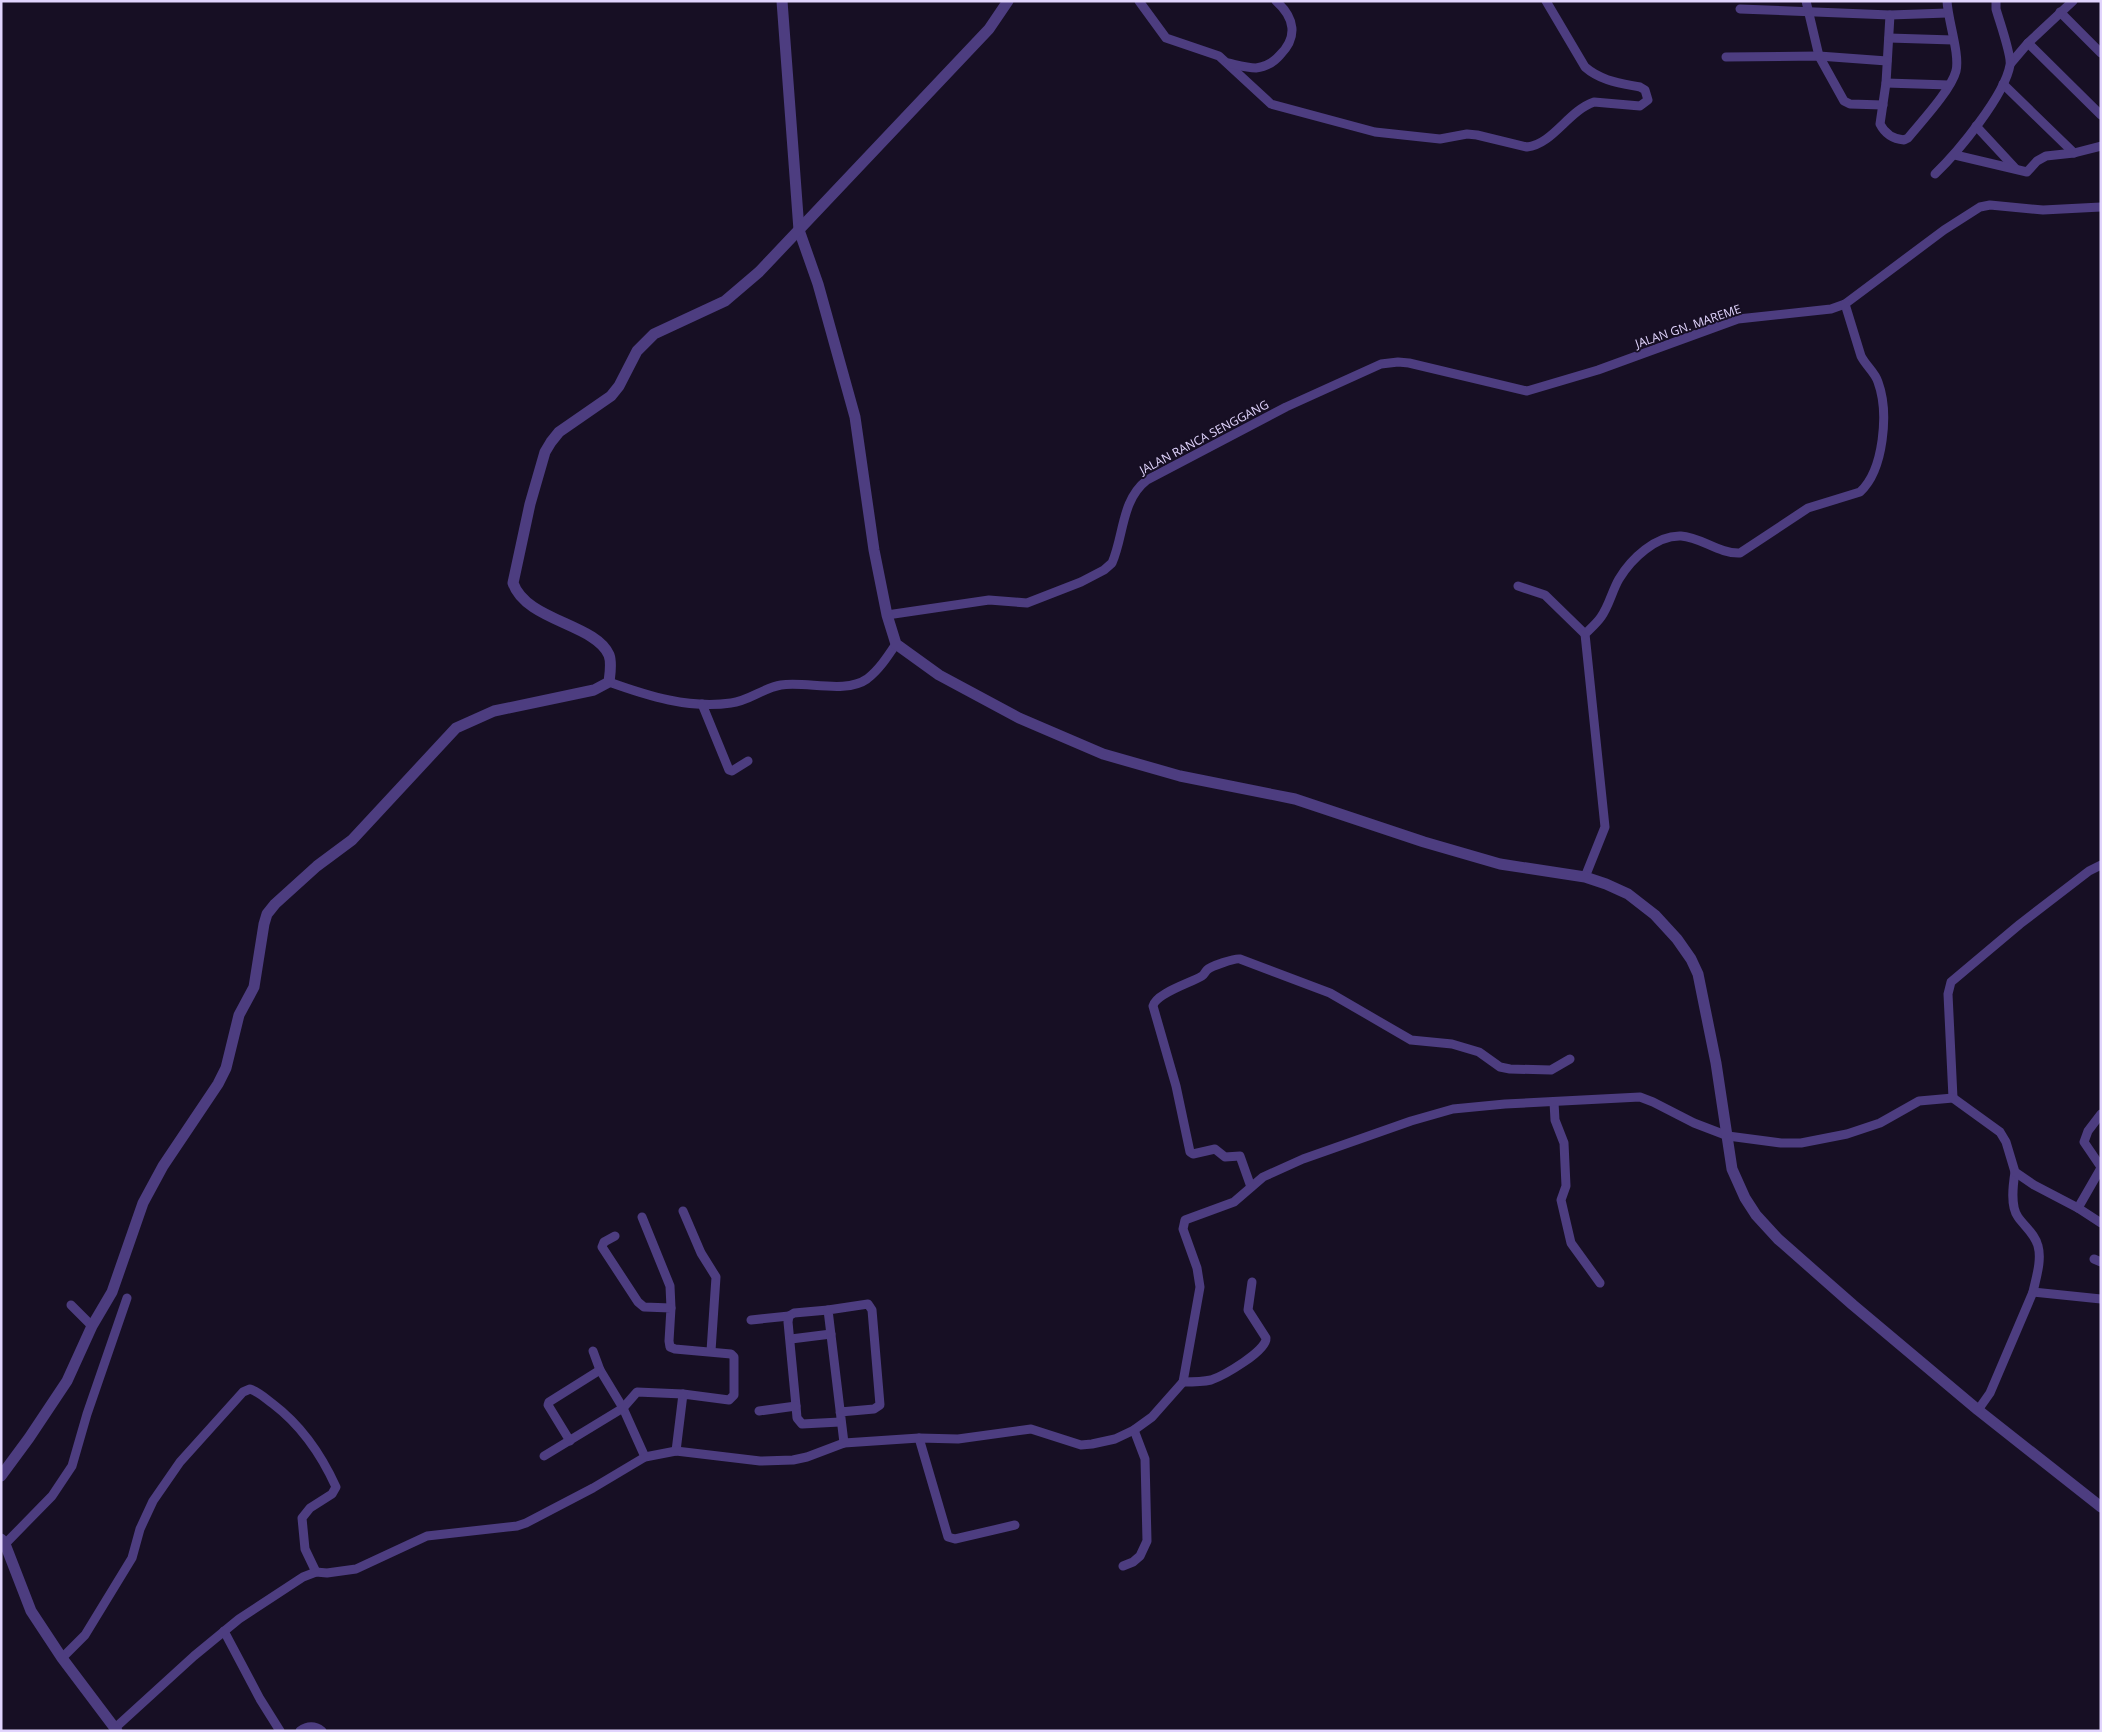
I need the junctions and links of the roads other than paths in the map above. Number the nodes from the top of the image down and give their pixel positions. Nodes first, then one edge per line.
1 (782, 1) edge
2 (1008, 1) edge
3 (1139, 1) edge
4 (1276, 1) edge
5 (1546, 1) edge
6 (1806, 1) edge
7 (1947, 1) edge
8 (2006, 1) edge
9 (2073, 1) edge
10 (1996, 5) edge
11 (1740, 9) dead end
12 (1807, 12) junction
13 (2060, 12) junction
14 (1947, 13) junction
15 (1890, 15) junction
16 (1889, 38) junction
17 (1953, 40) junction
18 (2028, 44) junction
19 (2101, 53) edge
20 (1819, 56) junction
21 (1726, 57) dead end
22 (1887, 61) junction
23 (1226, 62) junction
24 (2011, 63) junction
25 (1886, 83) junction
26 (2003, 84) junction
27 (1948, 85) junction
28 (1883, 105) junction
29 (2101, 116) edge
30 (1976, 126) junction
31 (2101, 146) edge
32 (2074, 153) junction
33 (1955, 155) junction
34 (2015, 168) junction
35 (1935, 174) dead end
36 (2101, 207) edge
37 (799, 230) junction
38 (1846, 304) junction
39 (1409, 363) joint
40 (1518, 586) dead end
41 (887, 615) junction
42 (1586, 634) junction
43 (896, 644) junction
44 (609, 682) junction
45 (702, 704) junction
46 (748, 761) dead end
47 (2101, 865) edge
48 (1585, 877) junction
49 (1570, 1060) dead end
50 (1953, 1098) junction
51 (1554, 1102) junction
52 (2101, 1114) edge
53 (1728, 1136) junction
54 (2101, 1168) edge
55 (2015, 1172) junction
56 (1251, 1187) junction
57 (2078, 1208) junction
58 (683, 1211) dead end
59 (642, 1217) dead end
60 (2101, 1223) edge
61 (615, 1236) dead end
62 (1252, 1282) dead end
63 (1600, 1282) dead end
64 (2033, 1292) junction
65 (127, 1298) dead end
66 (2101, 1299) edge
67 (71, 1305) dead end
68 (670, 1308) junction
69 (828, 1310) junction
70 (789, 1316) junction
71 (751, 1320) dead end
72 (92, 1326) junction
73 (830, 1334) junction
74 (791, 1339) junction
75 (593, 1351) dead end
76 (711, 1351) junction
77 (600, 1370) junction
78 (1183, 1382) junction
79 (683, 1394) junction
80 (796, 1406) junction
81 (623, 1408) junction
82 (1978, 1410) junction
83 (760, 1411) dead end
84 (840, 1417) junction
85 (1134, 1430) junction
86 (918, 1438) junction
87 (570, 1441) junction
88 (844, 1443) junction
89 (676, 1451) junction
90 (544, 1456) dead end
91 (645, 1456) junction
92 (1, 1476) edge
93 (2101, 1506) edge
94 (1015, 1525) dead end
95 (3, 1541) edge
96 (1123, 1566) dead end
97 (316, 1572) junction
98 (224, 1631) junction
99 (62, 1658) junction
100 (116, 1730) edge
101 (280, 1731) edge
102 (300, 1731) edge
103 (322, 1731) edge

1 - 37 street
2 - 37 street
3 - 23 street
4 - 23 street
5 - 23 street
6 - 12 street
7 - 14 street
8 - 10 street
9 - 13 street
10 - 24 street
11 - 12 street
12 - 15 street
12 - 20 street
13 - 18 street
13 - 19 street
14 - 15 street
14 - 17 street
15 - 16 street
16 - 17 street
16 - 22 street
17 - 27 street
18 - 24 street
18 - 29 street
20 - 21 street
20 - 22 street
20 - 28 street
22 - 25 street
24 - 26 street
25 - 27 street
25 - 28 street
26 - 30 street
26 - 32 street
27 - 28 street
30 - 33 street
30 - 34 street
31 - 32 street
32 - 34 street
33 - 34 street
33 - 35 street
36 - 38 street, JALAN GN. MAREME
37 - 41 street
37 - 44 street
38 - 39 street, JALAN GN. MAREME
38 - 42 street
39 - 41 street, JALAN RANCA SENGGANG
40 - 42 street
41 - 43 street
42 - 48 street
43 - 45 street
43 - 48 street
44 - 45 street
44 - 72 street
45 - 46 street
47 - 50 street
48 - 53 street
49 - 56 street
50 - 53 street
50 - 55 street
51 - 53 street
51 - 56 street
51 - 63 street
52 - 54 street
53 - 82 street
54 - 57 street
55 - 57 street
55 - 64 street
56 - 78 street
57 - 60 street
58 - 76 street
59 - 68 street
61 - 68 street
62 - 78 street
64 - 66 street
64 - 82 street
65 - 95 street
67 - 72 street
68 - 76 street
69 - 70 street
69 - 73 street
69 - 84 street
70 - 71 street
70 - 74 street
72 - 92 street
73 - 74 street
73 - 84 street
74 - 80 street
75 - 77 street
76 - 79 street
77 - 81 street
77 - 87 street
78 - 85 street
79 - 81 street
79 - 89 street
80 - 83 street
80 - 84 street
81 - 87 street
81 - 91 street
82 - 93 street
84 - 88 street
85 - 86 street
85 - 96 street
86 - 88 street
86 - 94 street
87 - 90 street
88 - 89 street
89 - 91 street
91 - 97 street
95 - 99 street
97 - 98 street
97 - 99 street
98 - 100 street
98 - 101 street
99 - 100 street
102 - 103 street

